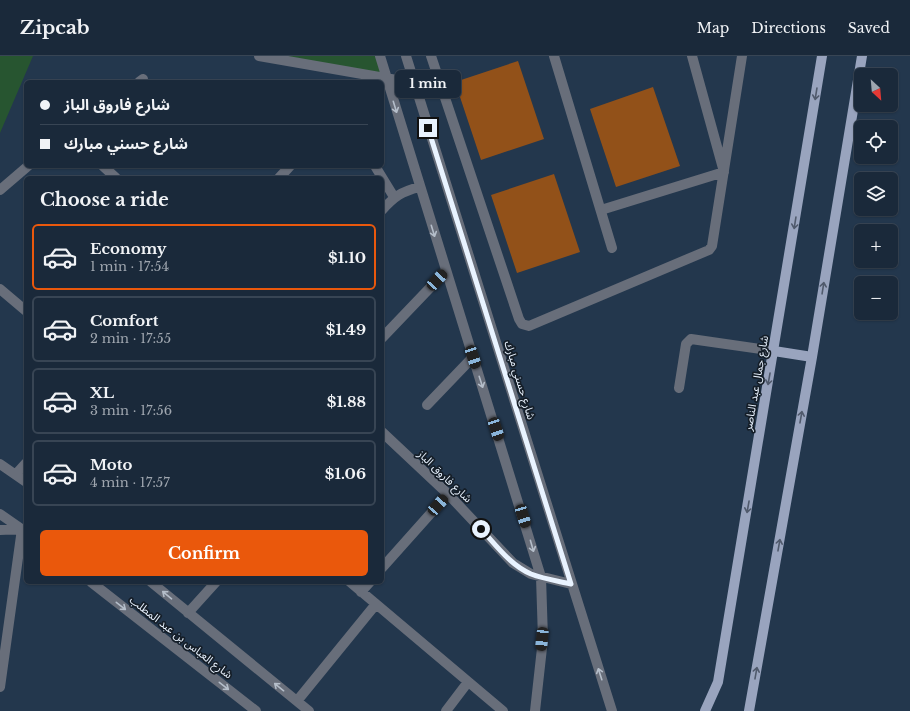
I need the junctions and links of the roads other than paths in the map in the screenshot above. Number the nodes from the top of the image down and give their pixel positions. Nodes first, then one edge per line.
1 (259, 56) edge
2 (380, 56) edge
3 (406, 56) edge
4 (431, 56) edge
5 (554, 56) edge
6 (692, 56) edge
7 (742, 56) edge
8 (822, 56) edge
9 (862, 56) edge
10 (387, 78) junction
11 (414, 82) junction
12 (26, 168) edge
13 (105, 168) edge
14 (288, 168) edge
15 (724, 172) junction
16 (114, 176) edge
17 (281, 176) edge
18 (384, 181) edge
19 (419, 187) junction
20 (0, 190) edge
21 (394, 197) junction
22 (384, 208) edge
23 (601, 210) junction
24 (612, 248) dead end
25 (446, 271) junction
26 (0, 288) edge
27 (24, 309) edge
28 (384, 336) edge
29 (774, 351) junction
30 (473, 357) junction
31 (812, 357) junction
32 (678, 388) dead end
33 (427, 404) dead end
34 (384, 434) edge
35 (0, 464) edge
36 (24, 465) edge
37 (16, 474) junction
38 (24, 480) edge
39 (448, 494) junction
40 (0, 514) edge
41 (0, 530) edge
42 (24, 531) edge
43 (384, 566) edge
44 (541, 577) junction
45 (94, 584) edge
46 (153, 584) edge
47 (214, 584) edge
48 (352, 584) edge
49 (368, 584) edge
50 (571, 584) junction
51 (361, 592) junction
52 (376, 604) junction
53 (188, 613) junction
54 (468, 682) junction
55 (0, 687) edge
56 (297, 701) junction
57 (256, 711) edge
58 (309, 711) edge
59 (446, 711) edge
60 (503, 711) edge
61 (535, 711) edge
62 (612, 711) edge
63 (705, 711) edge
64 (749, 711) edge

1 - 10 street
2 - 10 street
3 - 11 street, شارع حسني مبارك
4 - 15 street
5 - 23 street
6 - 15 street
7 - 15 street
8 -> 29 main road, شارع جمال عبد الناصر
31 -> 9 main road
10 - 11 street
10 -> 19 street
11 - 50 street, شارع حسني مبارك
12 - 20 street
13 - 16 street
14 - 17 street
15 - 23 street
18 - 21 street
19 - 21 street
19 -> 25 street
21 - 22 street
23 - 24 street
25 - 28 street
25 - 30 street
26 - 27 street
29 - 31 main road
29 - 32 street
29 -> 63 main road, شارع جمال عبد الناصر
30 - 33 street
30 -> 44 street
64 -> 31 main road
34 - 39 street, شارع فاروق الباز
35 - 37 street
36 - 37 street
37 - 38 street
39 - 43 street
39 - 44 street, شارع فاروق الباز
40 - 42 street
41 - 42 street
42 - 55 street
44 - 50 street, شارع فاروق الباز
44 - 61 street
45 -> 57 street, شارع العباس بن عبد المطلب
53 -> 46 street, شارع العباس بن عبد المطلب
47 - 53 street
48 - 51 street
49 - 51 street
62 -> 50 street, شارع حسني مبارك
51 - 52 street
52 - 54 street
52 - 56 street
56 -> 53 street, شارع العباس بن عبد المطلب
54 - 59 street
54 - 60 street
56 - 58 street, شارع العباس بن عبد المطلب

